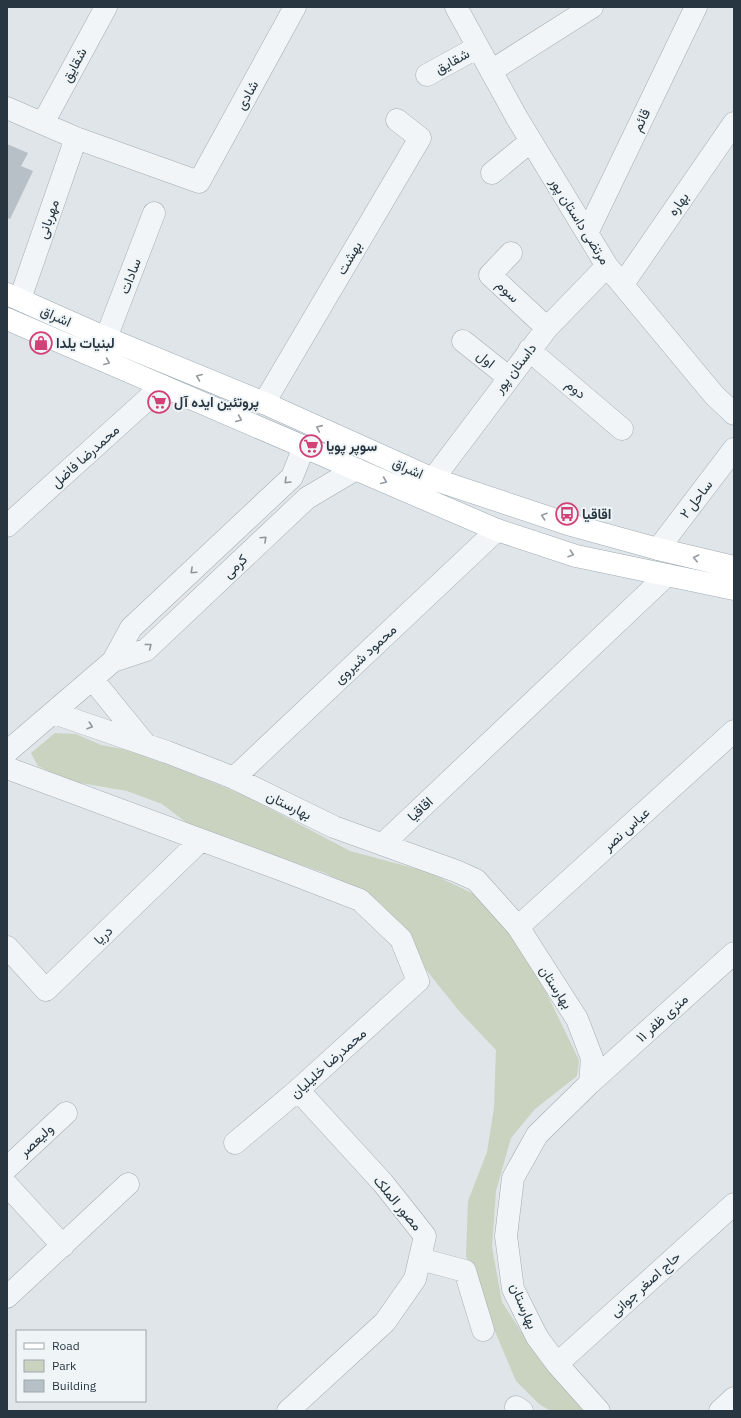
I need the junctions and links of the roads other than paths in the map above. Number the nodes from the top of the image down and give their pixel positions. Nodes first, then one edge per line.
1 (106, 7) edge
2 (295, 7) edge
3 (456, 7) edge
4 (592, 7) edge
5 (696, 7) edge
6 (478, 47) junction
7 (491, 71) junction
8 (427, 75) dead end
9 (7, 108) edge
10 (397, 120) dead end
11 (43, 123) junction
12 (734, 123) edge
13 (76, 138) junction
14 (531, 141) junction
15 (492, 173) dead end
16 (154, 213) dead end
17 (587, 232) junction
18 (511, 253) dead end
19 (607, 266) junction
20 (623, 284) junction
21 (13, 297) edge
22 (9, 322) edge
23 (547, 328) junction
24 (106, 338) junction
25 (463, 342) dead end
26 (530, 350) junction
27 (508, 377) junction
28 (162, 386) junction
29 (264, 403) junction
30 (734, 414) edge
31 (622, 428) dead end
32 (304, 447) junction
33 (734, 449) edge
34 (356, 469) junction
35 (433, 479) junction
36 (7, 526) edge
37 (497, 530) junction
38 (658, 549) junction
39 (734, 567) edge
40 (667, 575) junction
41 (734, 588) edge
42 (113, 661) junction
43 (93, 680) junction
44 (54, 713) junction
45 (734, 731) edge
46 (11, 742) edge
47 (146, 745) junction
48 (7, 768) edge
49 (234, 778) junction
50 (201, 840) junction
51 (383, 844) junction
52 (518, 927) junction
53 (7, 947) edge
54 (734, 953) edge
55 (590, 1083) junction
56 (298, 1090) junction
57 (66, 1113) dead end
58 (235, 1143) dead end
59 (7, 1168) edge
60 (128, 1184) dead end
61 (7, 1185) edge
62 (734, 1204) edge
63 (63, 1246) junction
64 (420, 1259) junction
65 (7, 1297) edge
66 (484, 1330) dead end
67 (557, 1364) junction
68 (734, 1398) edge
69 (288, 1411) edge
70 (599, 1411) edge
71 (720, 1411) edge

1 - 11 street, شقایق
2 - 13 street, شادی
3 - 6 street, مرتضی داستان پور
4 - 7 street
5 - 17 street, قائم
6 - 7 street, مرتضی داستان پور
6 - 8 street, شقایق
7 - 14 street, مرتضی داستان پور
9 - 11 street
10 - 29 street, بهشت
11 - 13 street
12 - 20 street, بهاره
13 - 21 street, مهربانی
14 - 15 street
14 - 17 street, مرتضی داستان پور
16 - 24 street, سادات
17 - 19 street, مرتضی داستان پور
18 - 23 street, سوم
19 - 20 street, مرتضی داستان پور
19 - 23 street, داستان پور
20 - 30 street, مرتضی داستان پور
21 - 24 main road, اشراق
22 -> 28 main road, اشراق
23 - 26 street, داستان پور
29 -> 24 main road, اشراق
25 - 27 street, اول
26 - 27 street, داستان پور
26 - 31 street, دوم
27 - 35 street, داستان پور
28 -> 32 main road, اشراق
28 - 36 street, محمدرضا فاضل
35 -> 29 main road, اشراق
32 - 34 main road, اشراق
32 -> 42 street, کرمی
33 - 38 street, ساحل ۲
34 -> 37 main road, اشراق
42 -> 34 street, کرمی
38 -> 35 main road, اشراق
37 -> 40 main road, اشراق
37 - 49 street, محمود شیروی
39 -> 38 main road, اشراق
40 - 41 main road, اشراق
40 - 51 street, اقاقیا
42 - 43 street, کرمی
43 - 44 street, کرمی
43 - 47 street
44 - 46 street, کرمی
44 -> 47 street, بهارستان
45 - 52 street, عباس نصر
47 - 49 street, بهارستان
48 - 50 street
49 - 51 street, بهارستان
50 - 53 street, دریا
50 - 56 street, محمدرضا خلیلیان
51 - 52 street, بهارستان
52 - 55 street, بهارستان
54 - 55 street, ۱۱ متری ظفر
55 - 67 street, بهارستان
56 - 58 street, محمدرضا خلیلیان
56 - 64 street, مصور الملک
57 - 59 street, ولیعصر
60 - 63 street
61 - 63 street
62 - 67 street, حاج اصغر جوانی
63 - 65 street
64 - 66 street
64 - 69 street, مصور الملک
67 - 70 street, بهارستان
68 - 71 street

